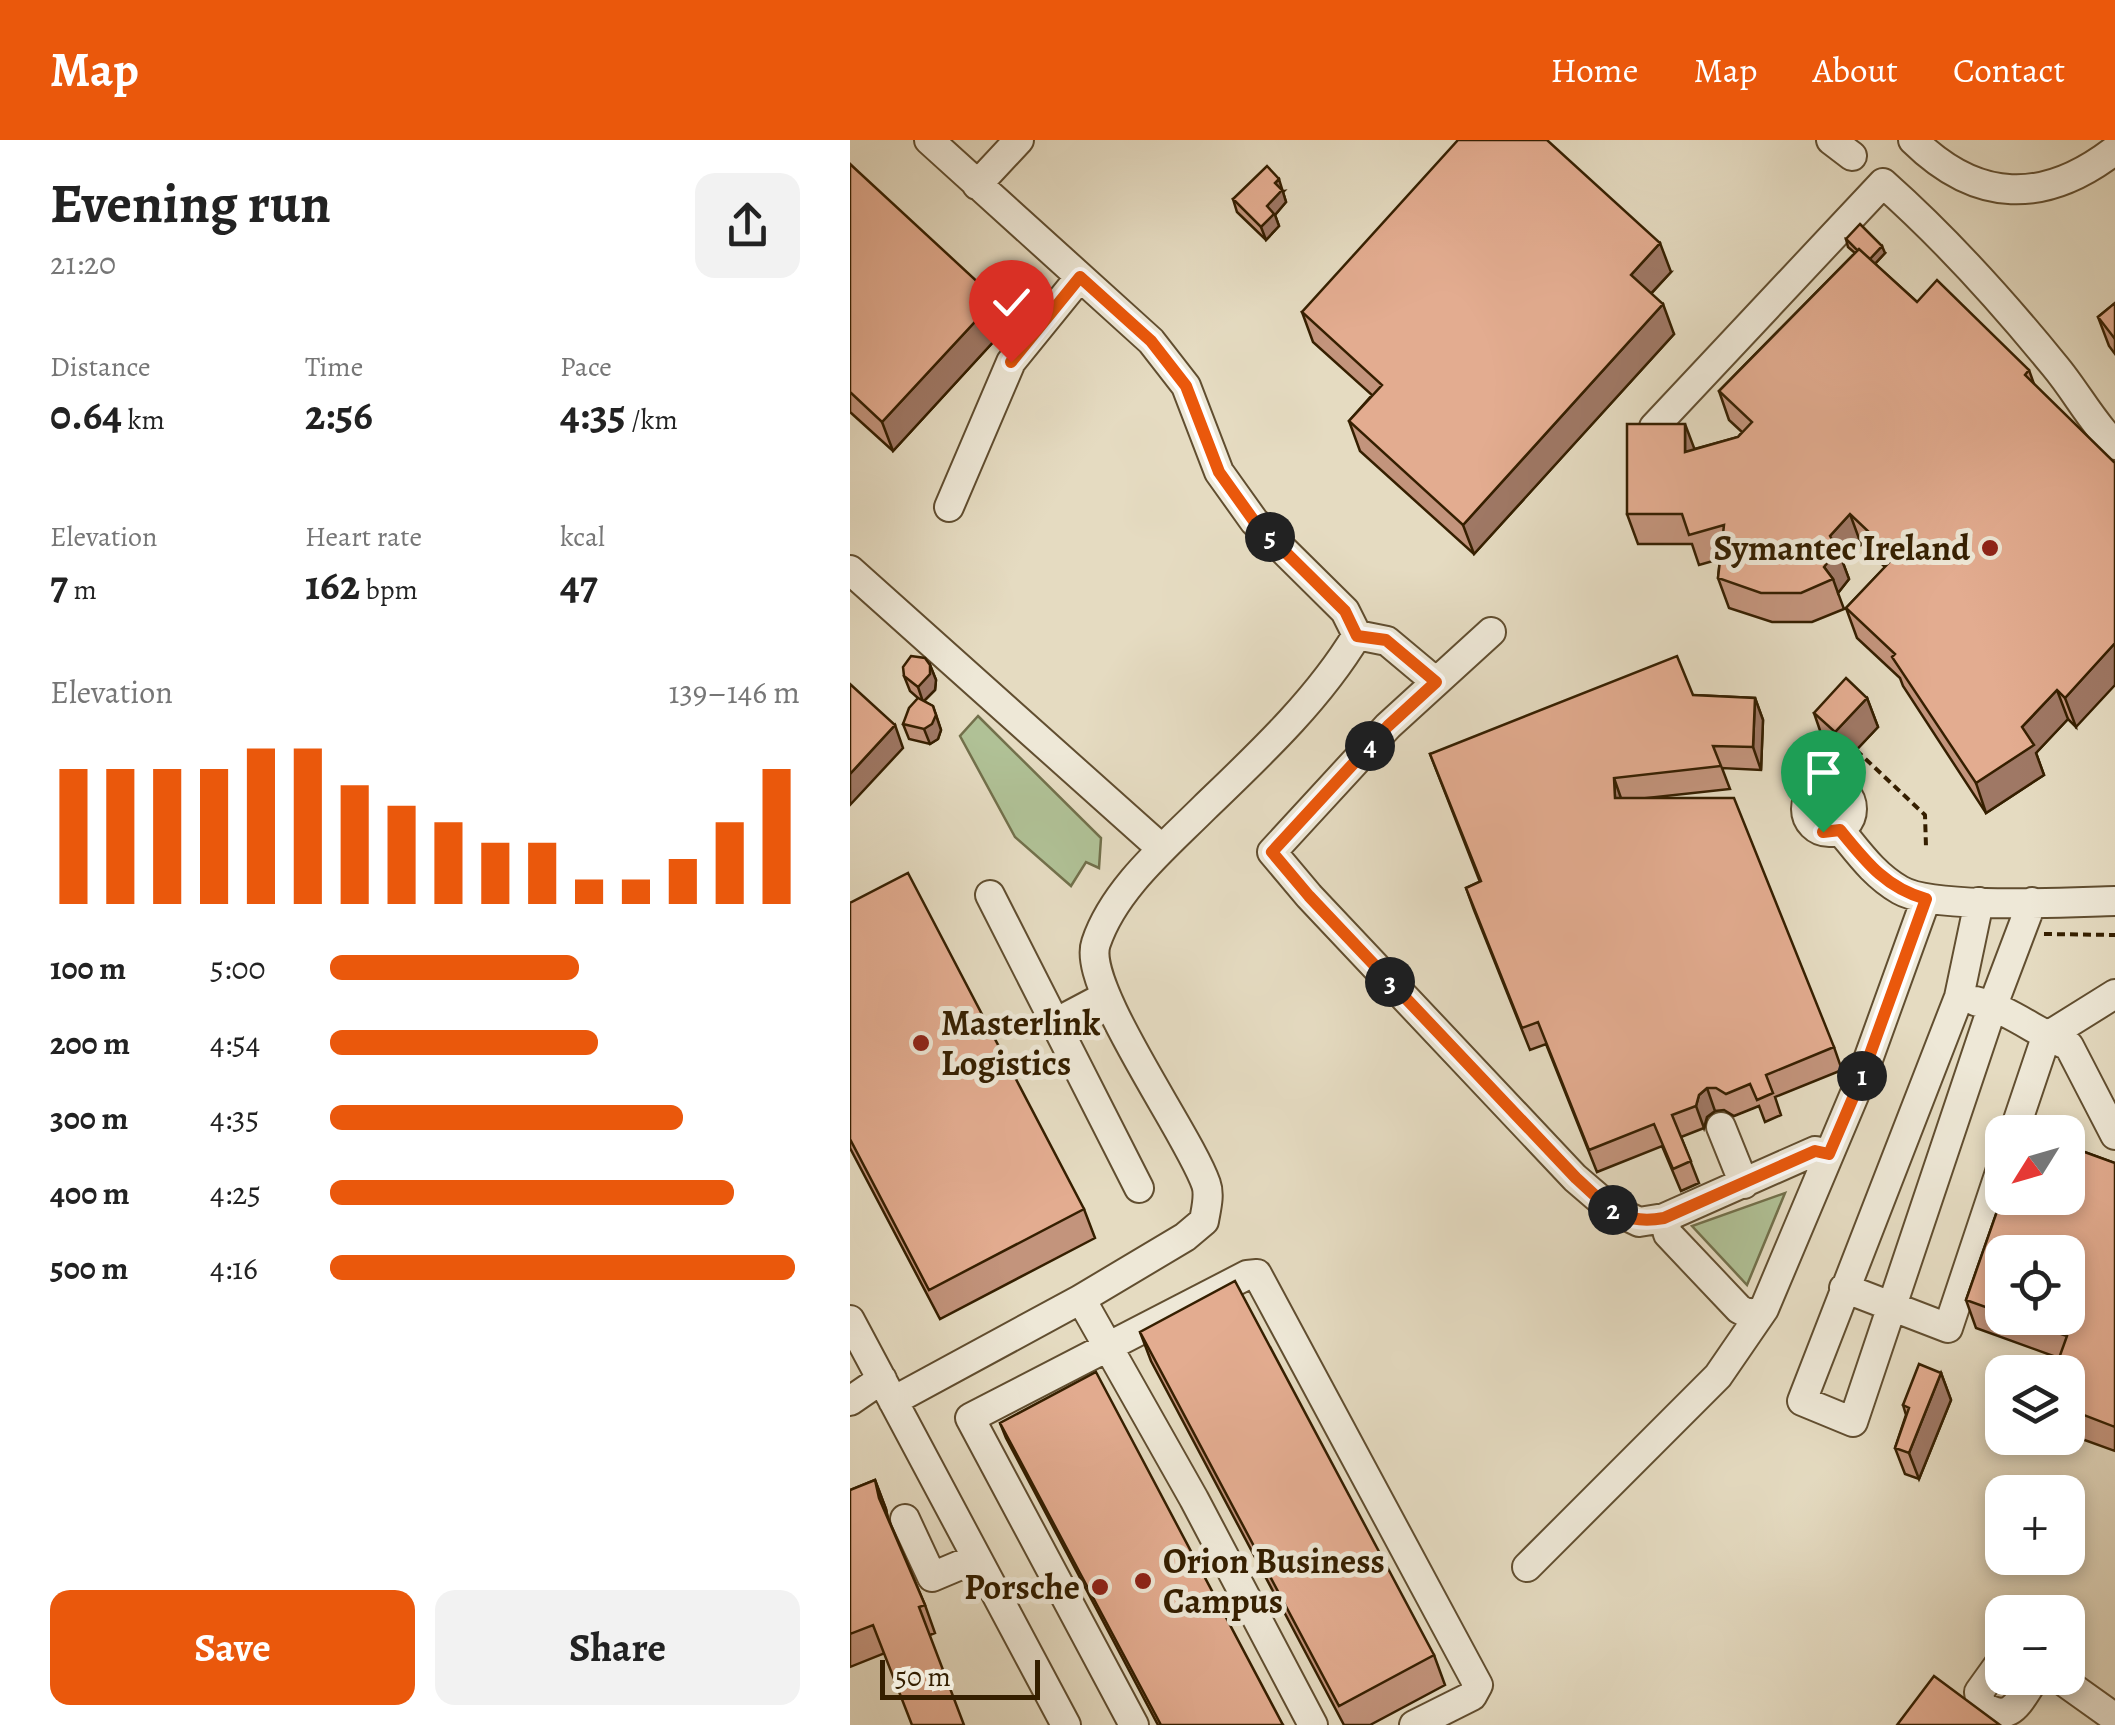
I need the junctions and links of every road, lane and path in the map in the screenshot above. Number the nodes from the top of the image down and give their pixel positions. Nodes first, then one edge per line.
1 (930, 140) edge
2 (1019, 140) edge
3 (1913, 140) edge
4 (2115, 150) edge
5 (977, 185) junction
6 (1080, 277) junction
7 (1654, 427) edge
8 (2115, 446) edge
9 (949, 507) dead end
10 (850, 570) edge
11 (1490, 632) dead end
12 (1357, 636) junction
13 (1436, 682) junction
14 (1856, 750) dead end
15 (1840, 830) dead end
16 (1926, 847) dead end
17 (1162, 849) junction
18 (990, 895) dead end
19 (1926, 899) junction
20 (2115, 901) edge
21 (1979, 902) junction
22 (2032, 902) junction
23 (2020, 934) junction
24 (2115, 934) edge
25 (2115, 995) edge
26 (1106, 996) junction
27 (1959, 997) junction
28 (1992, 1005) junction
29 (1055, 1023) junction
30 (2046, 1037) junction
31 (2020, 1115) edge
32 (1721, 1126) dead end
33 (2115, 1136) edge
34 (1829, 1154) junction
35 (1744, 1184) junction
36 (1139, 1188) dead end
37 (1986, 1215) edge
38 (1664, 1218) junction
39 (1844, 1288) junction
40 (1081, 1298) junction
41 (1894, 1306) junction
42 (1764, 1309) junction
43 (850, 1320) edge
44 (1108, 1345) junction
45 (888, 1390) junction
46 (850, 1401) edge
47 (906, 1519) dead end
48 (977, 1558) junction
49 (1527, 1567) dead end
50 (1985, 1684) edge
51 (2023, 1695) edge
52 (2083, 1695) edge
53 (2115, 1718) edge
54 (1066, 1725) edge
55 (1134, 1725) edge
56 (1313, 1725) edge
57 (1414, 1725) edge

1 - 5 street
2 - 5 street
3 - 4 street
5 - 6 street
6 - 9 street
6 - 12 street
7 - 8 street
10 - 17 street
11 - 13 street
12 - 13 street
12 - 17 street
13 - 38 street
14 - 16 path
15 - 19 street
17 - 26 street
18 - 29 street
19 - 21 street
19 - 34 street
20 - 22 street
21 - 22 street
21 - 27 street
22 - 23 street
23 - 24 path
23 - 28 street
25 - 30 street
26 - 29 street
26 - 40 street
27 - 28 street
27 - 39 street
28 - 30 street
28 - 41 street
29 - 36 street
30 - 31 street
30 - 33 street
32 - 35 street
34 - 35 street
34 - 42 street
35 - 38 street
37 - 41 street
38 - 42 street
39 - 41 street
39 - 41 street
40 - 44 street
40 - 45 street
42 - 49 street
43 - 45 street
44 - 55 street
44 - 56 street
44 - 57 street
45 - 46 street
45 - 48 street
47 - 48 street
48 - 54 street
50 - 51 street
52 - 53 street

